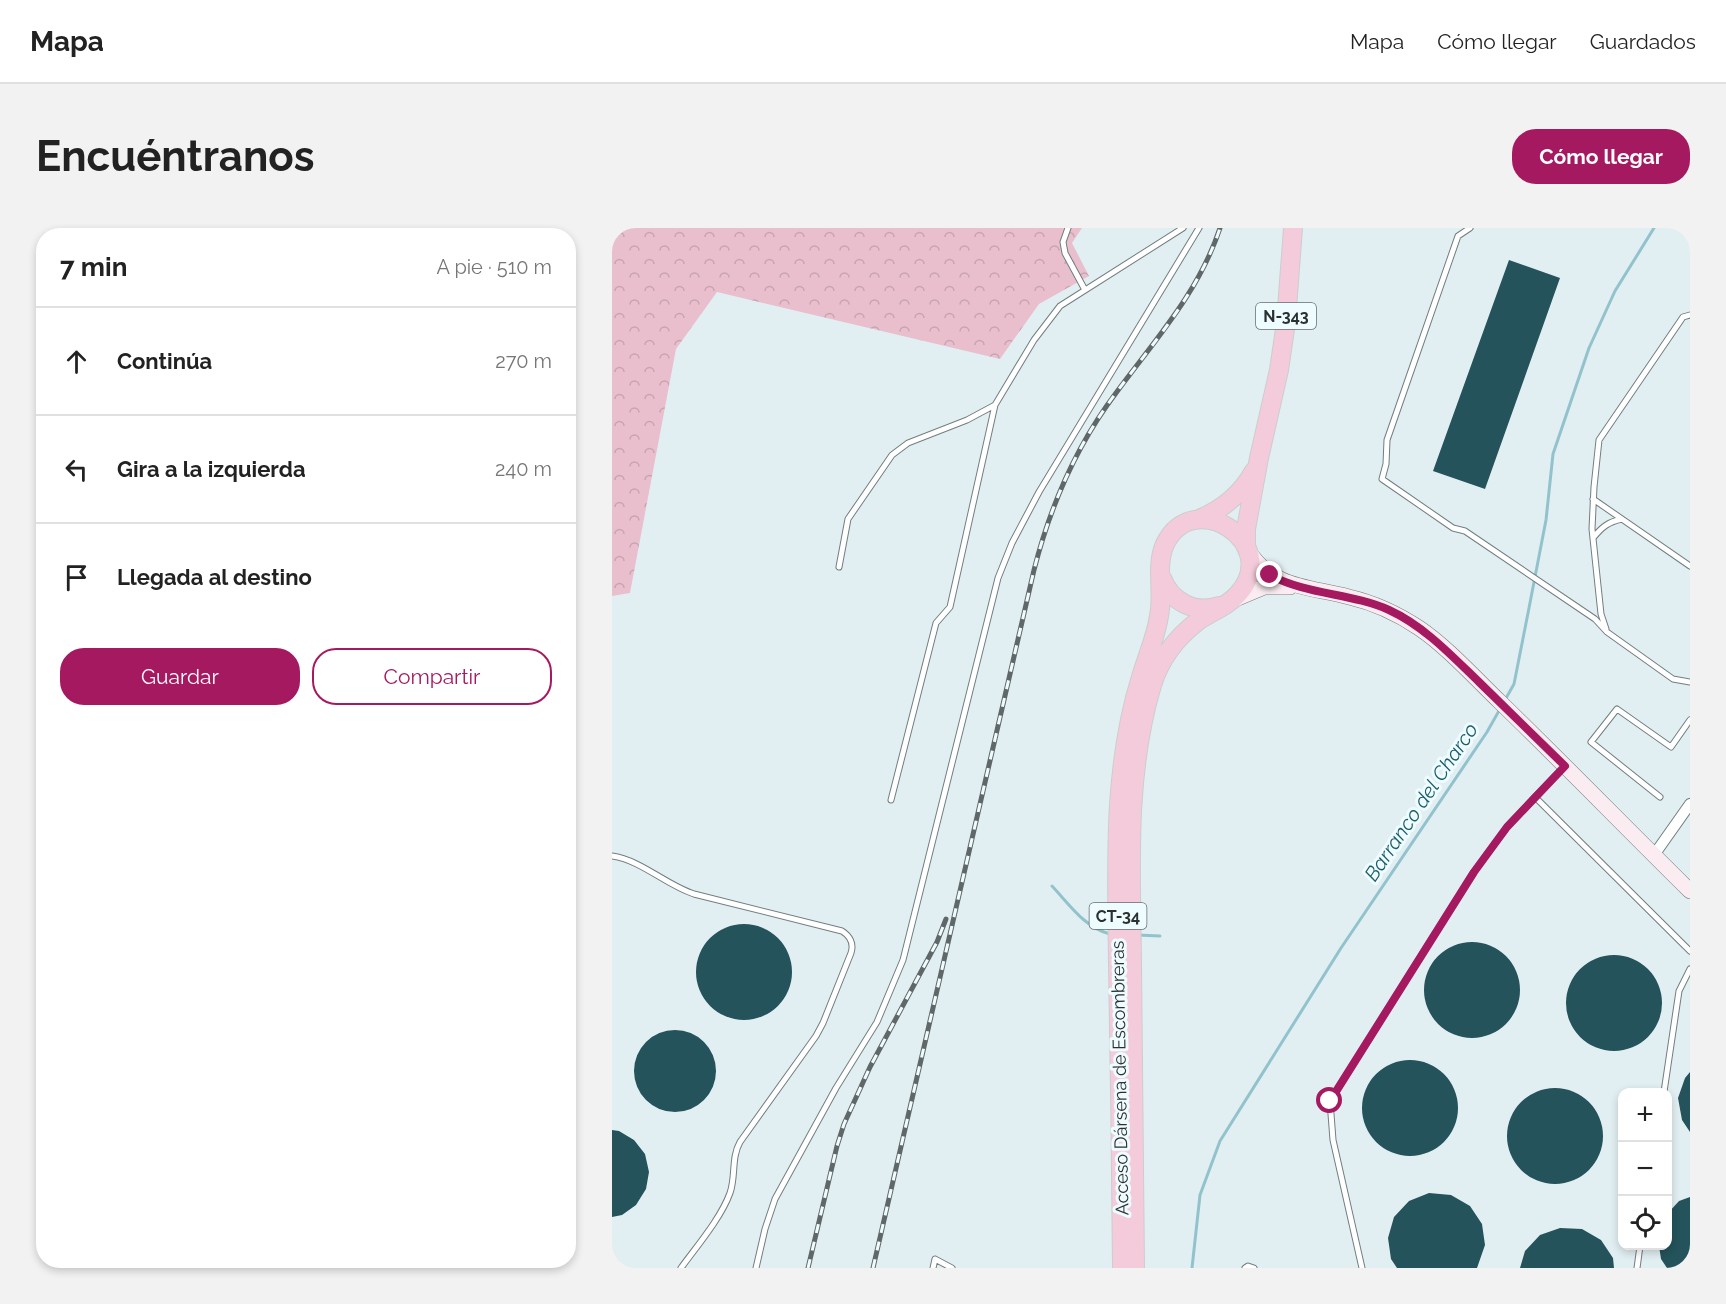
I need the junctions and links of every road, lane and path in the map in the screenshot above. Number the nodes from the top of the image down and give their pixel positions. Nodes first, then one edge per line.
1 (1068, 228) edge
2 (1183, 228) edge
3 (1199, 228) edge
4 (1293, 228) edge
5 (1470, 228) edge
6 (1085, 290) junction
7 (1690, 315) edge
8 (995, 405) junction
9 (1259, 458) junction
10 (1593, 500) junction
11 (1622, 519) junction
12 (1188, 523) junction
13 (1593, 538) junction
14 (1246, 548) junction
15 (1690, 566) edge
16 (839, 567) dead end
17 (1161, 570) junction
18 (1311, 590) junction
19 (1226, 603) junction
20 (1607, 632) junction
21 (1689, 680) edge
22 (1690, 720) edge
23 (1565, 766) junction
24 (1535, 797) junction
25 (1660, 797) dead end
26 (891, 800) dead end
27 (1690, 804) edge
28 (1654, 855) junction
29 (612, 856) edge
30 (1690, 891) edge
31 (1690, 951) edge
32 (1690, 969) edge
33 (1665, 1088) edge
34 (1640, 1250) edge
35 (681, 1268) edge
36 (756, 1268) edge
37 (933, 1268) edge
38 (952, 1268) edge
39 (1122, 1268) edge
40 (1135, 1268) edge
41 (1245, 1268) edge
42 (1254, 1268) edge
43 (1362, 1268) edge
44 (1637, 1268) edge

1 - 6 lane
2 - 6 lane
3 - 36 lane
4 - 9 highway, N-343
5 - 20 lane
6 - 8 lane
7 - 10 lane
8 - 16 lane
8 - 26 lane
9 - 12 highway, N-343
9 - 14 highway, N-343
10 - 11 lane
10 - 13 lane
11 - 13 lane
11 - 15 lane
12 - 14 highway
12 - 17 highway, Acceso Dársena de Escombreras / CT-34
13 - 20 lane
14 - 18 main road
14 - 19 highway, Acceso Dársena de Escombreras / CT-34
17 - 19 highway
17 - 39 highway, Acceso Dársena de Escombreras / CT-34
18 - 19 main road
18 - 23 main road
19 - 40 highway, Acceso Dársena de Escombreras / CT-34
20 - 21 lane
22 - 25 lane
23 - 24 lane
23 - 28 main road
24 - 31 lane
24 - 43 lane
27 - 28 street
28 - 30 main road
29 - 35 lane
32 - 33 lane
34 - 44 lane
37 - 38 lane
41 - 42 lane

